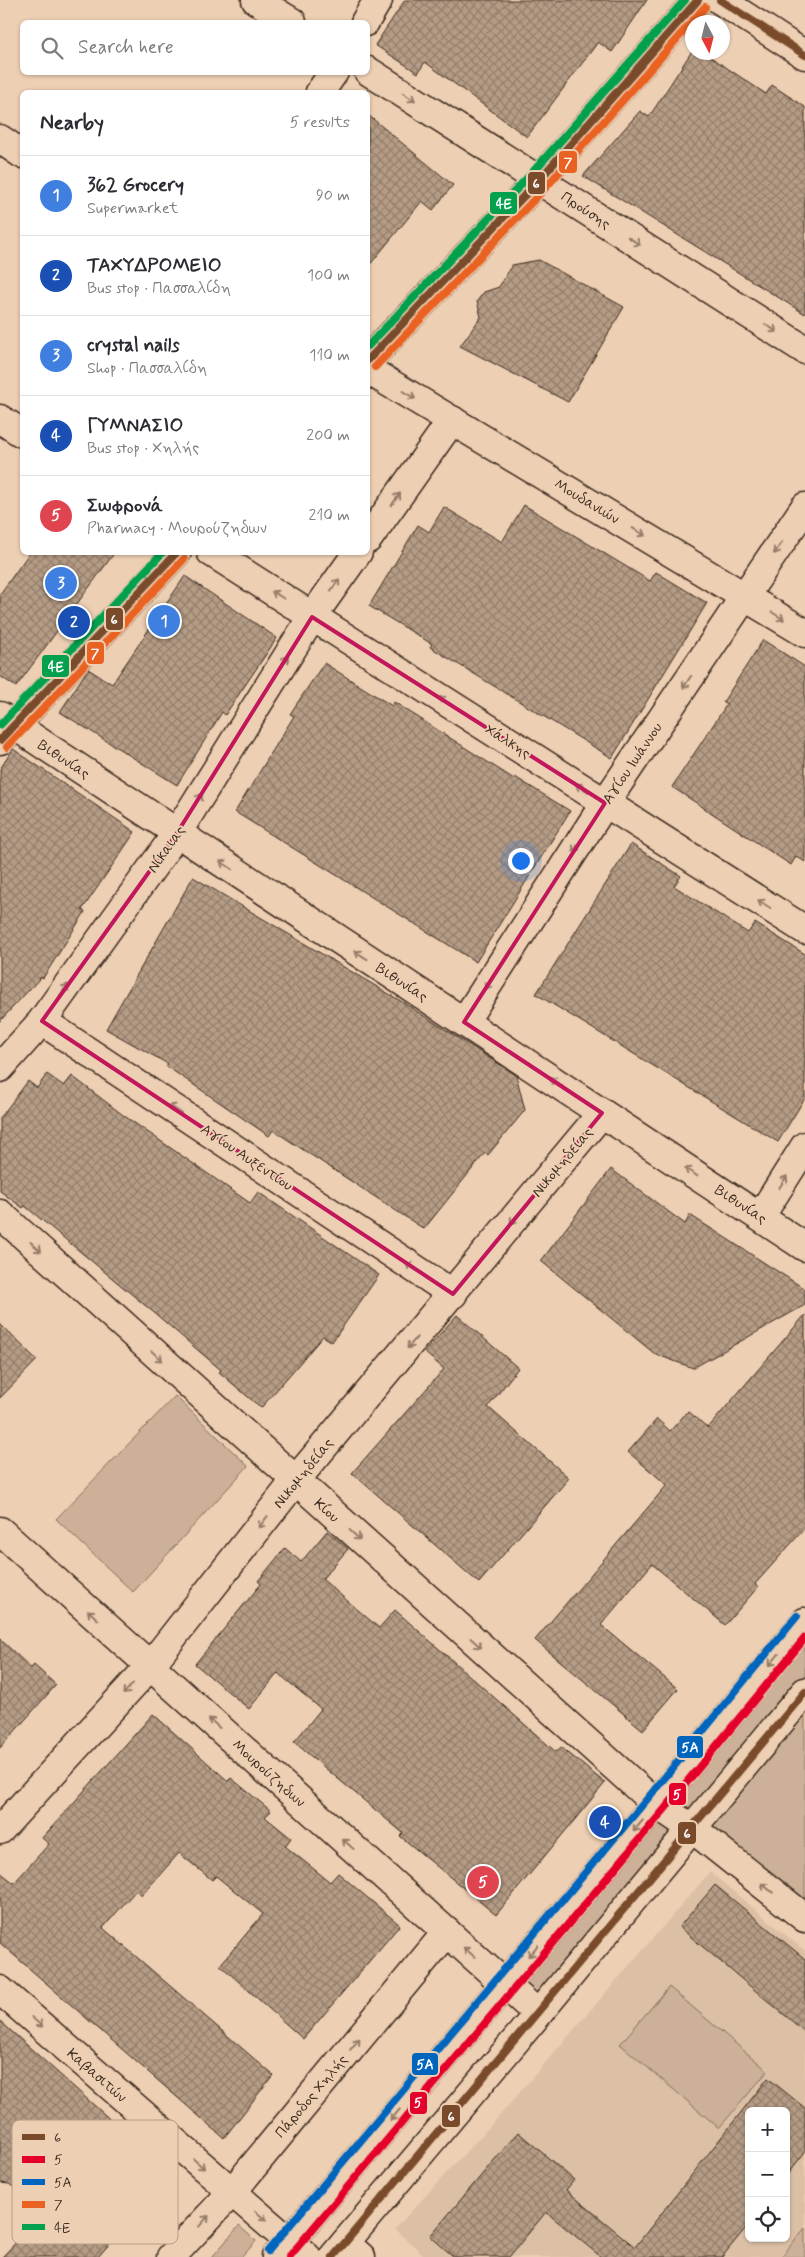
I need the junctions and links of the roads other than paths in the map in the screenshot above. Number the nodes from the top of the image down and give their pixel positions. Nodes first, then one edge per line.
1 (256, 0) edge
2 (378, 0) edge
3 (698, 0) edge
4 (720, 0) edge
5 (289, 20) edge
6 (366, 20) edge
7 (805, 55) edge
8 (370, 72) edge
9 (332, 75) edge
10 (321, 90) edge
11 (0, 139) edge
12 (20, 153) edge
13 (539, 180) junction
14 (805, 350) edge
15 (370, 358) edge
16 (370, 371) edge
17 (0, 419) edge
18 (452, 420) junction
19 (20, 432) edge
20 (805, 507) edge
21 (370, 536) edge
22 (174, 555) edge
23 (216, 555) edge
24 (356, 555) edge
25 (746, 596) junction
26 (312, 617) junction
27 (805, 633) edge
28 (5, 727) edge
29 (605, 803) junction
30 (178, 833) junction
31 (805, 930) edge
32 (42, 1020) junction
33 (464, 1022) junction
34 (0, 1068) edge
35 (602, 1113) junction
36 (805, 1146) edge
37 (0, 1214) edge
38 (760, 1217) junction
39 (805, 1247) edge
40 (453, 1294) junction
41 (295, 1481) junction
42 (0, 1531) edge
43 (805, 1622) edge
44 (150, 1666) junction
45 (805, 1692) edge
46 (656, 1804) junction
47 (693, 1829) junction
48 (0, 1830) edge
49 (805, 1918) edge
50 (447, 1932) junction
51 (505, 1985) junction
52 (0, 1990) edge
53 (538, 2014) junction
54 (149, 2120) edge
55 (178, 2145) edge
56 (232, 2192) junction
57 (291, 2251) edge
58 (346, 2252) edge
59 (171, 2257) edge

1 - 5 street
2 - 6 street
3 - 13 street
4 - 7 street
8 -> 13 street, Προύσης
9 - 10 street
11 - 12 street
13 -> 14 street, Προύσης
13 - 15 street
16 -> 18 street, Μουδανιών
17 - 19 street
21 -> 18 street
18 -> 25 street, Μουδανιών
20 -> 25 street, Αγίου Ιωάννου
22 - 28 street
26 -> 23 street, Χάλκης
26 -> 24 street, Νίκαιας
25 -> 27 street, Μουδανιών
25 -> 29 street, Αγίου Ιωάννου
29 -> 26 street, Χάλκης
30 -> 26 street, Νίκαιας
28 - 30 street, Βιθυνίας
31 -> 29 street, Χάλκης
29 -> 33 street, Αγίου Ιωάννου
32 -> 30 street, Νίκαιας
33 -> 30 street, Βιθυνίας
32 - 34 street, Νίκαιας
40 -> 32 street, Αγίου Αυξεντίου
35 -> 33 street, Βιθυνίας
38 -> 35 street, Βιθυνίας
35 -> 40 street, Νικομηδείας
38 -> 36 street
37 -> 41 street, Κίου
38 - 39 street, Βιθυνίας
40 -> 41 street, Νικομηδείας
41 -> 44 street, Νικομηδείας
41 -> 46 street, Κίου
44 -> 42 street, Μουρούζηδων
43 -> 46 street
44 -> 48 street, Νικομηδείας
50 -> 44 street, Μουρούζηδων
45 - 47 street
46 - 47 street, Κίου
46 -> 51 street
49 -> 47 street, Κίου
47 - 53 street
51 -> 50 street, Μουρούζηδων
56 -> 50 street, Πάροδος Χηλής
51 - 53 street, Μουρούζηδων
51 -> 57 street
52 -> 54 street, Καβασιτών
53 - 58 street
55 -> 56 street, Καβασιτών
56 -> 57 street, Καβασιτών
59 -> 56 street, Πάροδος Χηλής

